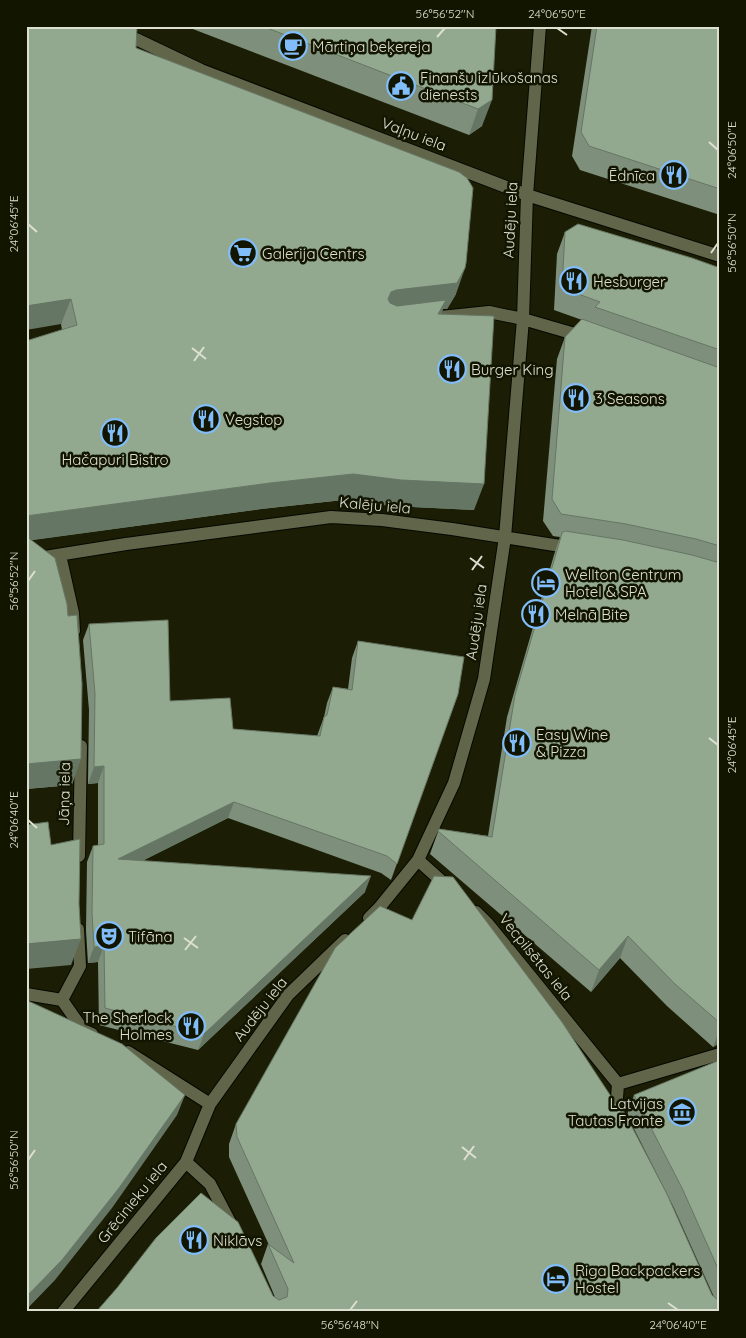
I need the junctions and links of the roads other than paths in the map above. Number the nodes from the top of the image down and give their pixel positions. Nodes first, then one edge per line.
1 (102, 26) edge
2 (540, 26) edge
3 (527, 195) junction
4 (720, 256) edge
5 (432, 318) edge
6 (522, 319) junction
7 (593, 340) edge
8 (505, 537) junction
9 (587, 550) edge
10 (60, 555) junction
11 (26, 560) edge
12 (75, 642) edge
13 (81, 729) edge
14 (418, 860) junction
15 (79, 872) edge
16 (78, 920) edge
17 (26, 994) edge
18 (62, 1000) junction
19 (99, 1038) edge
20 (115, 1046) edge
21 (720, 1054) edge
22 (618, 1084) junction
23 (210, 1104) junction
24 (625, 1128) edge
25 (186, 1162) junction
26 (237, 1236) edge
27 (63, 1312) edge

1 - 3 street, Vaļņu iela
2 - 3 street, Audēju iela
3 - 4 street, Vaļņu iela
3 - 6 street, Audēju iela
5 - 6 street
6 - 7 street
6 - 8 street, Audēju iela
8 - 9 street, Kalēju iela
8 - 10 street, Kalēju iela
8 - 14 street, Audēju iela
10 - 11 street, Kalēju iela
10 - 12 street
13 - 15 street, Jāņa iela
14 - 22 street, Vecpilsētas iela
14 - 23 street, Audēju iela
16 - 18 street
17 - 18 street
18 - 19 street
20 - 23 street
21 - 22 street
22 - 24 street
23 - 25 street, Grēcinieku iela
25 - 26 street
25 - 27 street, Grēcinieku iela

